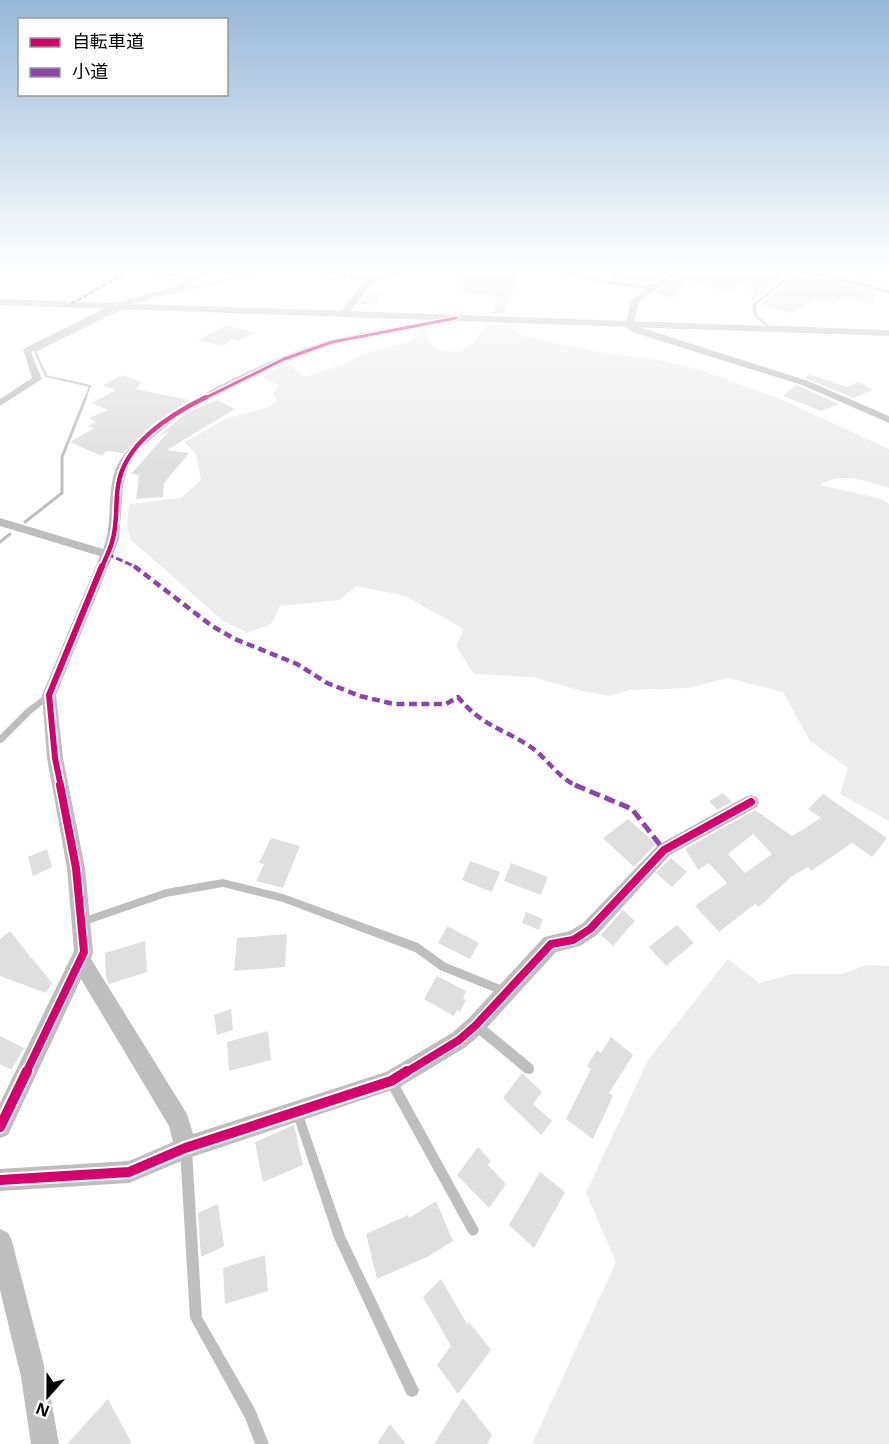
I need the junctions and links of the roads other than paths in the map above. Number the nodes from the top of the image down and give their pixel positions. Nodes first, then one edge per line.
1 (55, 336) edge
2 (367, 336) edge
3 (655, 336) edge
4 (0, 403) edge
5 (889, 420) edge
6 (0, 522) edge
7 (107, 554) junction
8 (50, 695) junction
9 (0, 740) edge
10 (751, 802) dead end
11 (81, 922) junction
12 (81, 961) junction
13 (507, 992) junction
14 (476, 1025) junction
15 (529, 1069) dead end
16 (392, 1081) junction
17 (297, 1113) junction
18 (0, 1127) edge
19 (185, 1148) junction
20 (0, 1180) edge
21 (473, 1230) dead end
22 (0, 1241) edge
23 (412, 1390) dead end
24 (45, 1444) edge
25 (262, 1444) edge

1 - 4 street
2 - 7 street
3 - 5 street
6 - 7 street
7 - 8 street
8 - 9 lane
8 - 11 street
10 - 13 street
11 - 12 street
11 - 13 lane
12 - 18 street
12 - 19 street
13 - 14 street
14 - 15 lane
14 - 16 street
16 - 17 street
16 - 21 lane
17 - 19 street
17 - 23 lane
19 - 20 street
19 - 25 lane
22 - 24 street

